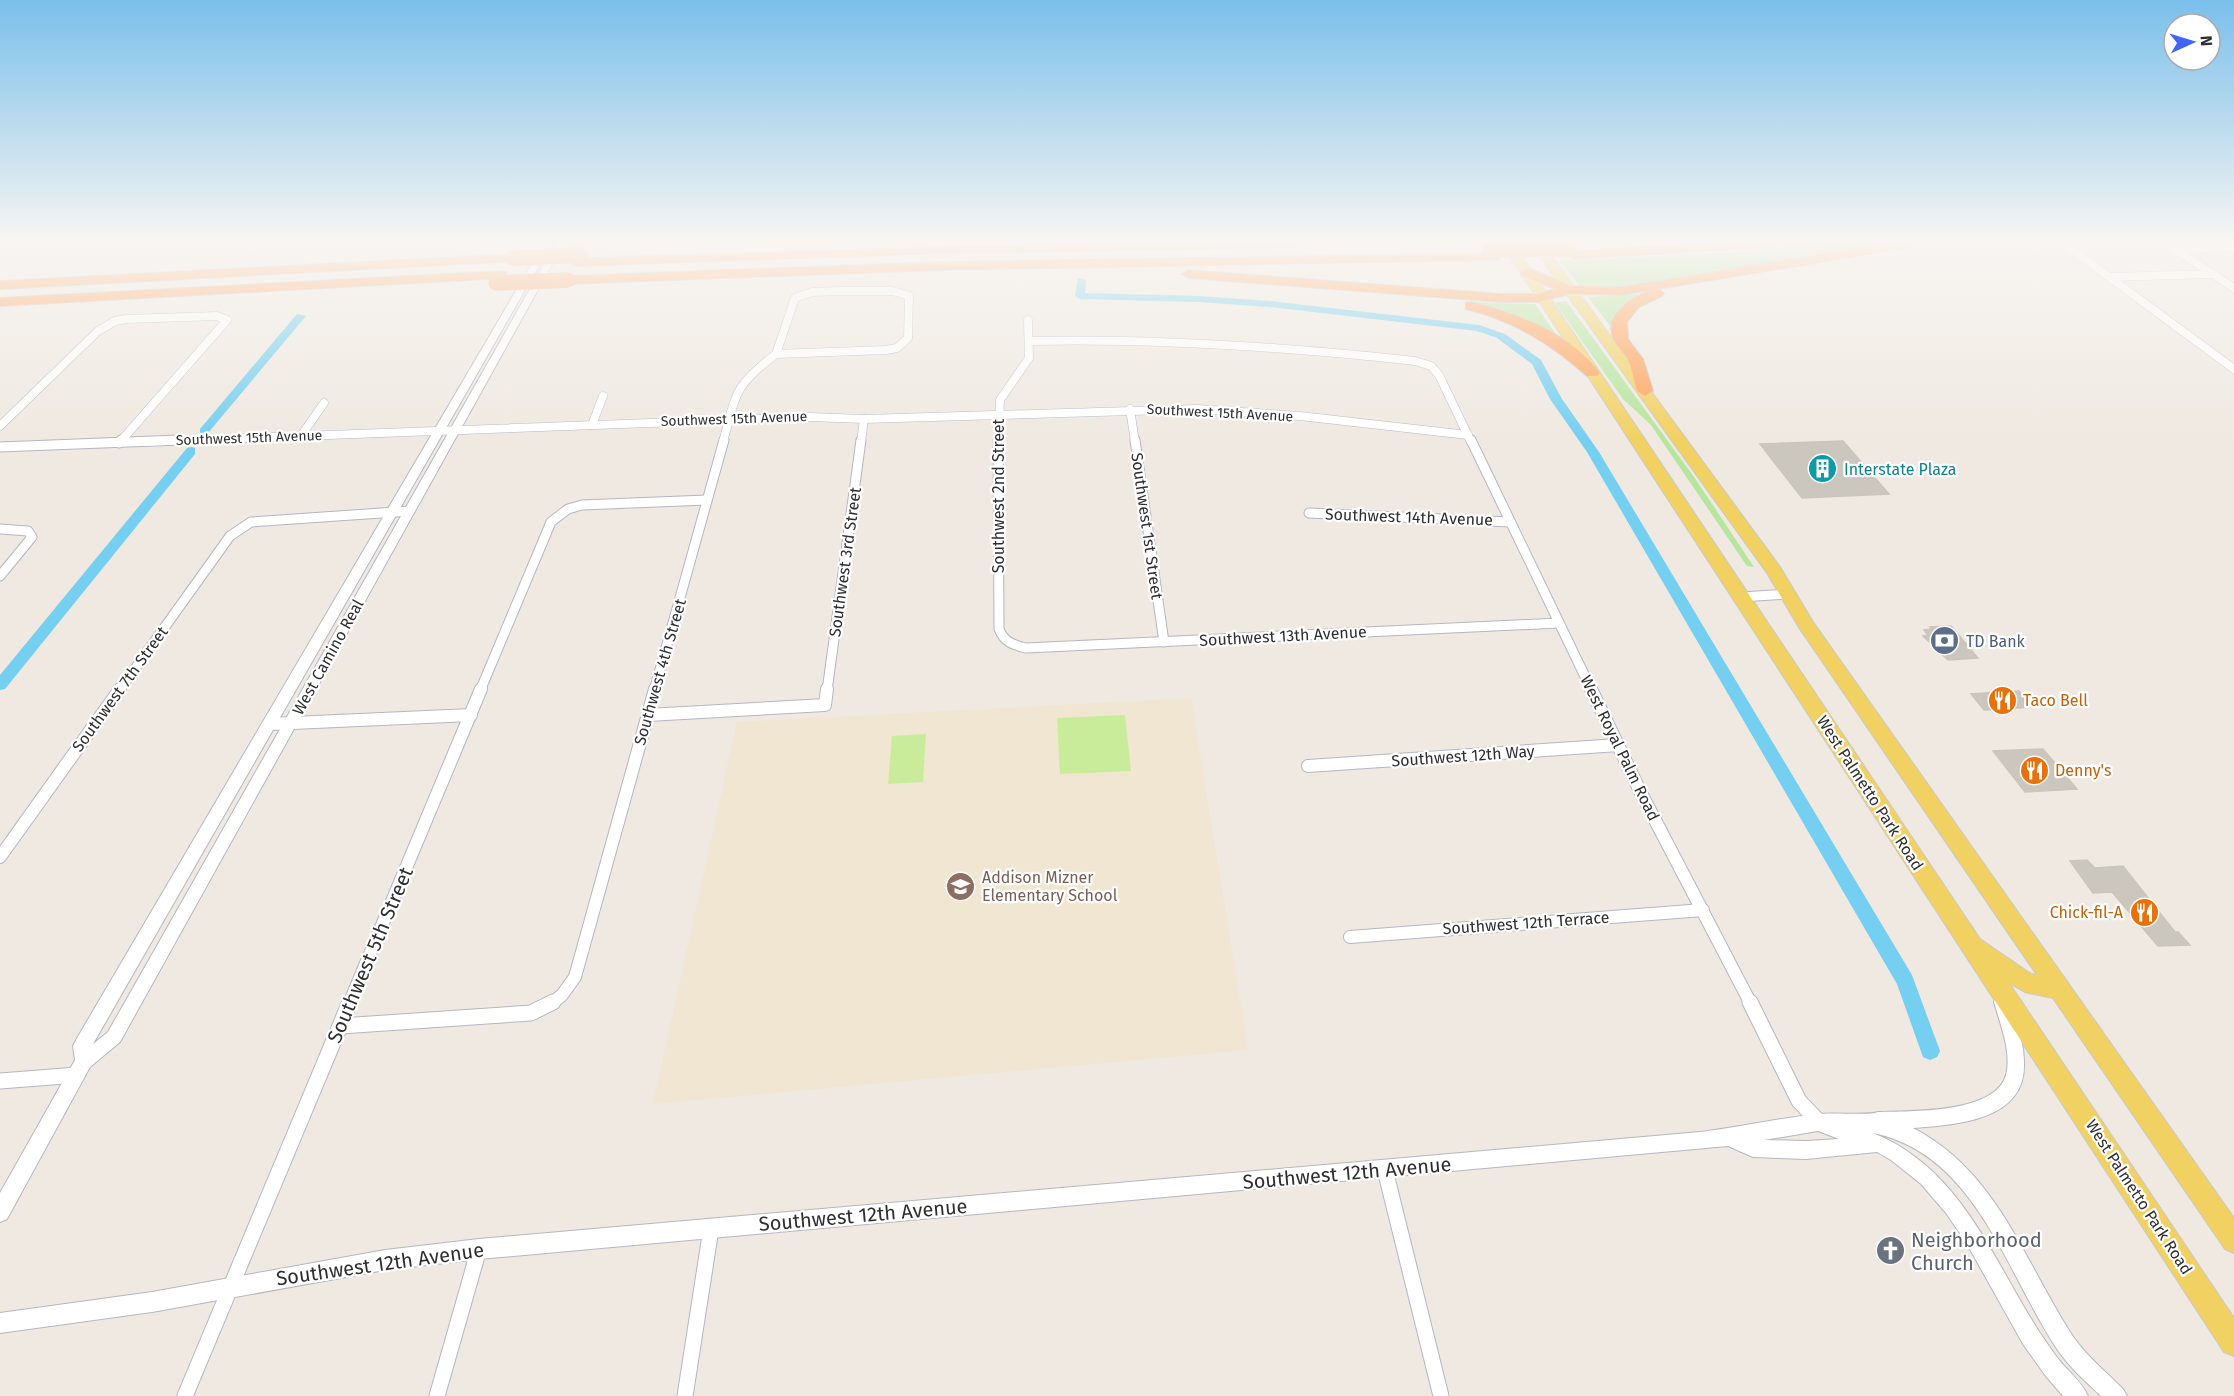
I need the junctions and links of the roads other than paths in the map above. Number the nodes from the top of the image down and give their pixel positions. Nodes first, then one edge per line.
1 (35, 308) edge
2 (510, 308) edge
3 (524, 308) edge
4 (790, 308) edge
5 (910, 308) edge
6 (1476, 308) edge
7 (1551, 308) edge
8 (1583, 308) edge
9 (1628, 308) edge
10 (2151, 308) edge
11 (0, 311) edge
12 (1028, 320) dead end
13 (1029, 341) junction
14 (776, 354) junction
15 (2234, 369) edge
16 (1592, 373) junction
17 (1645, 391) junction
18 (603, 396) dead end
19 (324, 404) dead end
20 (1130, 409) junction
21 (998, 414) junction
22 (730, 419) junction
23 (864, 419) junction
24 (592, 425) junction
25 (0, 426) edge
26 (456, 429) junction
27 (439, 430) junction
28 (1468, 435) junction
29 (301, 436) junction
30 (119, 443) junction
31 (0, 447) edge
32 (708, 500) junction
33 (392, 512) junction
34 (410, 512) junction
35 (1309, 513) dead end
36 (1510, 522) junction
37 (0, 529) edge
38 (0, 576) edge
39 (1788, 594) junction
40 (1741, 597) junction
41 (1558, 623) junction
42 (1164, 642) junction
43 (1009, 643) joint
44 (648, 715) junction
45 (471, 716) junction
46 (291, 723) junction
47 (270, 724) junction
48 (1618, 746) junction
49 (1308, 766) dead end
50 (0, 857) edge
51 (1702, 910) junction
52 (1964, 936) junction
53 (1350, 937) dead end
54 (2061, 990) junction
55 (2000, 991) junction
56 (340, 1026) junction
57 (81, 1068) junction
58 (0, 1081) edge
59 (1871, 1122) junction
60 (1820, 1123) junction
61 (1731, 1138) junction
62 (1879, 1144) junction
63 (1385, 1170) junction
64 (0, 1212) edge
65 (711, 1229) junction
66 (2234, 1240) edge
67 (479, 1249) junction
68 (231, 1287) junction
69 (0, 1323) edge
70 (2234, 1342) edge
71 (2044, 1358) junction
72 (185, 1396) edge
73 (437, 1396) edge
74 (685, 1396) edge
75 (1441, 1396) edge
76 (2067, 1396) edge
77 (2077, 1396) edge
78 (2116, 1396) edge

1 - 11 highway
2 - 27 street, West Camino Real
3 - 26 street, West Camino Real
4 - 14 street
5 - 14 street
6 - 16 highway
7 - 16 main road, West Palmetto Park Road
8 - 17 main road
9 - 17 highway
10 - 15 street
12 - 13 street, Southwest 2nd Street
13 - 21 street, Southwest 2nd Street
13 - 28 street, West Royal Palm Road
14 - 22 street, Southwest 4th Street
16 - 40 main road, West Palmetto Park Road
17 - 39 main road
18 - 24 street
19 - 29 street
20 - 21 street, Southwest 15th Avenue
20 - 28 street, Southwest 15th Avenue
20 - 42 street, Southwest 1st Street
21 - 23 street, Southwest 15th Avenue
21 - 43 street, Southwest 2nd Street
22 - 23 street, Southwest 15th Avenue
22 - 24 street, Southwest 15th Avenue
22 - 32 street, Southwest 4th Street
23 - 44 street, Southwest 3rd Street
24 - 26 street, Southwest 15th Avenue
25 - 30 street
26 - 27 street, Southwest 15th Avenue
26 - 34 street, West Camino Real
27 - 29 street, Southwest 15th Avenue
27 - 33 street, West Camino Real
28 - 36 street, West Royal Palm Road
29 - 30 street, Southwest 15th Avenue
30 - 31 street, Southwest 15th Avenue
32 - 44 street, Southwest 4th Street
32 - 45 street, Southwest 5th Street
33 - 34 street
33 - 47 street, West Camino Real
33 - 50 street, Southwest 7th Street
34 - 46 street, West Camino Real
35 - 36 street, Southwest 14th Avenue
36 - 41 street, West Royal Palm Road
37 - 38 street
39 - 40 street
39 - 54 main road
40 - 52 main road, West Palmetto Park Road
41 - 42 street, Southwest 13th Avenue
41 - 48 street, West Royal Palm Road
42 - 43 street, Southwest 13th Avenue
44 - 56 street, Southwest 4th Street
45 - 46 street
45 - 56 street, Southwest 5th Street
46 - 47 street
46 - 57 street, West Camino Real
47 - 57 street, West Camino Real
48 - 49 street, Southwest 12th Way
48 - 51 street, West Royal Palm Road
51 - 53 street, Southwest 12th Terrace
51 - 60 street, West Royal Palm Road
52 - 54 main road
52 - 55 main road, West Palmetto Park Road
54 - 66 main road
55 - 59 street
55 - 70 main road, West Palmetto Park Road
56 - 68 street, Southwest 5th Street
57 - 58 street
57 - 64 street, West Camino Real
59 - 60 street, Southwest 12th Avenue
59 - 78 street, Southwest 12th Avenue
60 - 61 street, Southwest 12th Avenue
60 - 62 street
61 - 62 street, Southwest 12th Avenue
61 - 63 street, Southwest 12th Avenue
62 - 71 street
63 - 65 street, Southwest 12th Avenue
63 - 75 street
65 - 67 street, Southwest 12th Avenue
65 - 74 street
67 - 68 street, Southwest 12th Avenue
67 - 73 street
68 - 69 street, Southwest 12th Avenue
68 - 72 street, Southwest 5th Street
71 - 76 street
71 - 77 street

